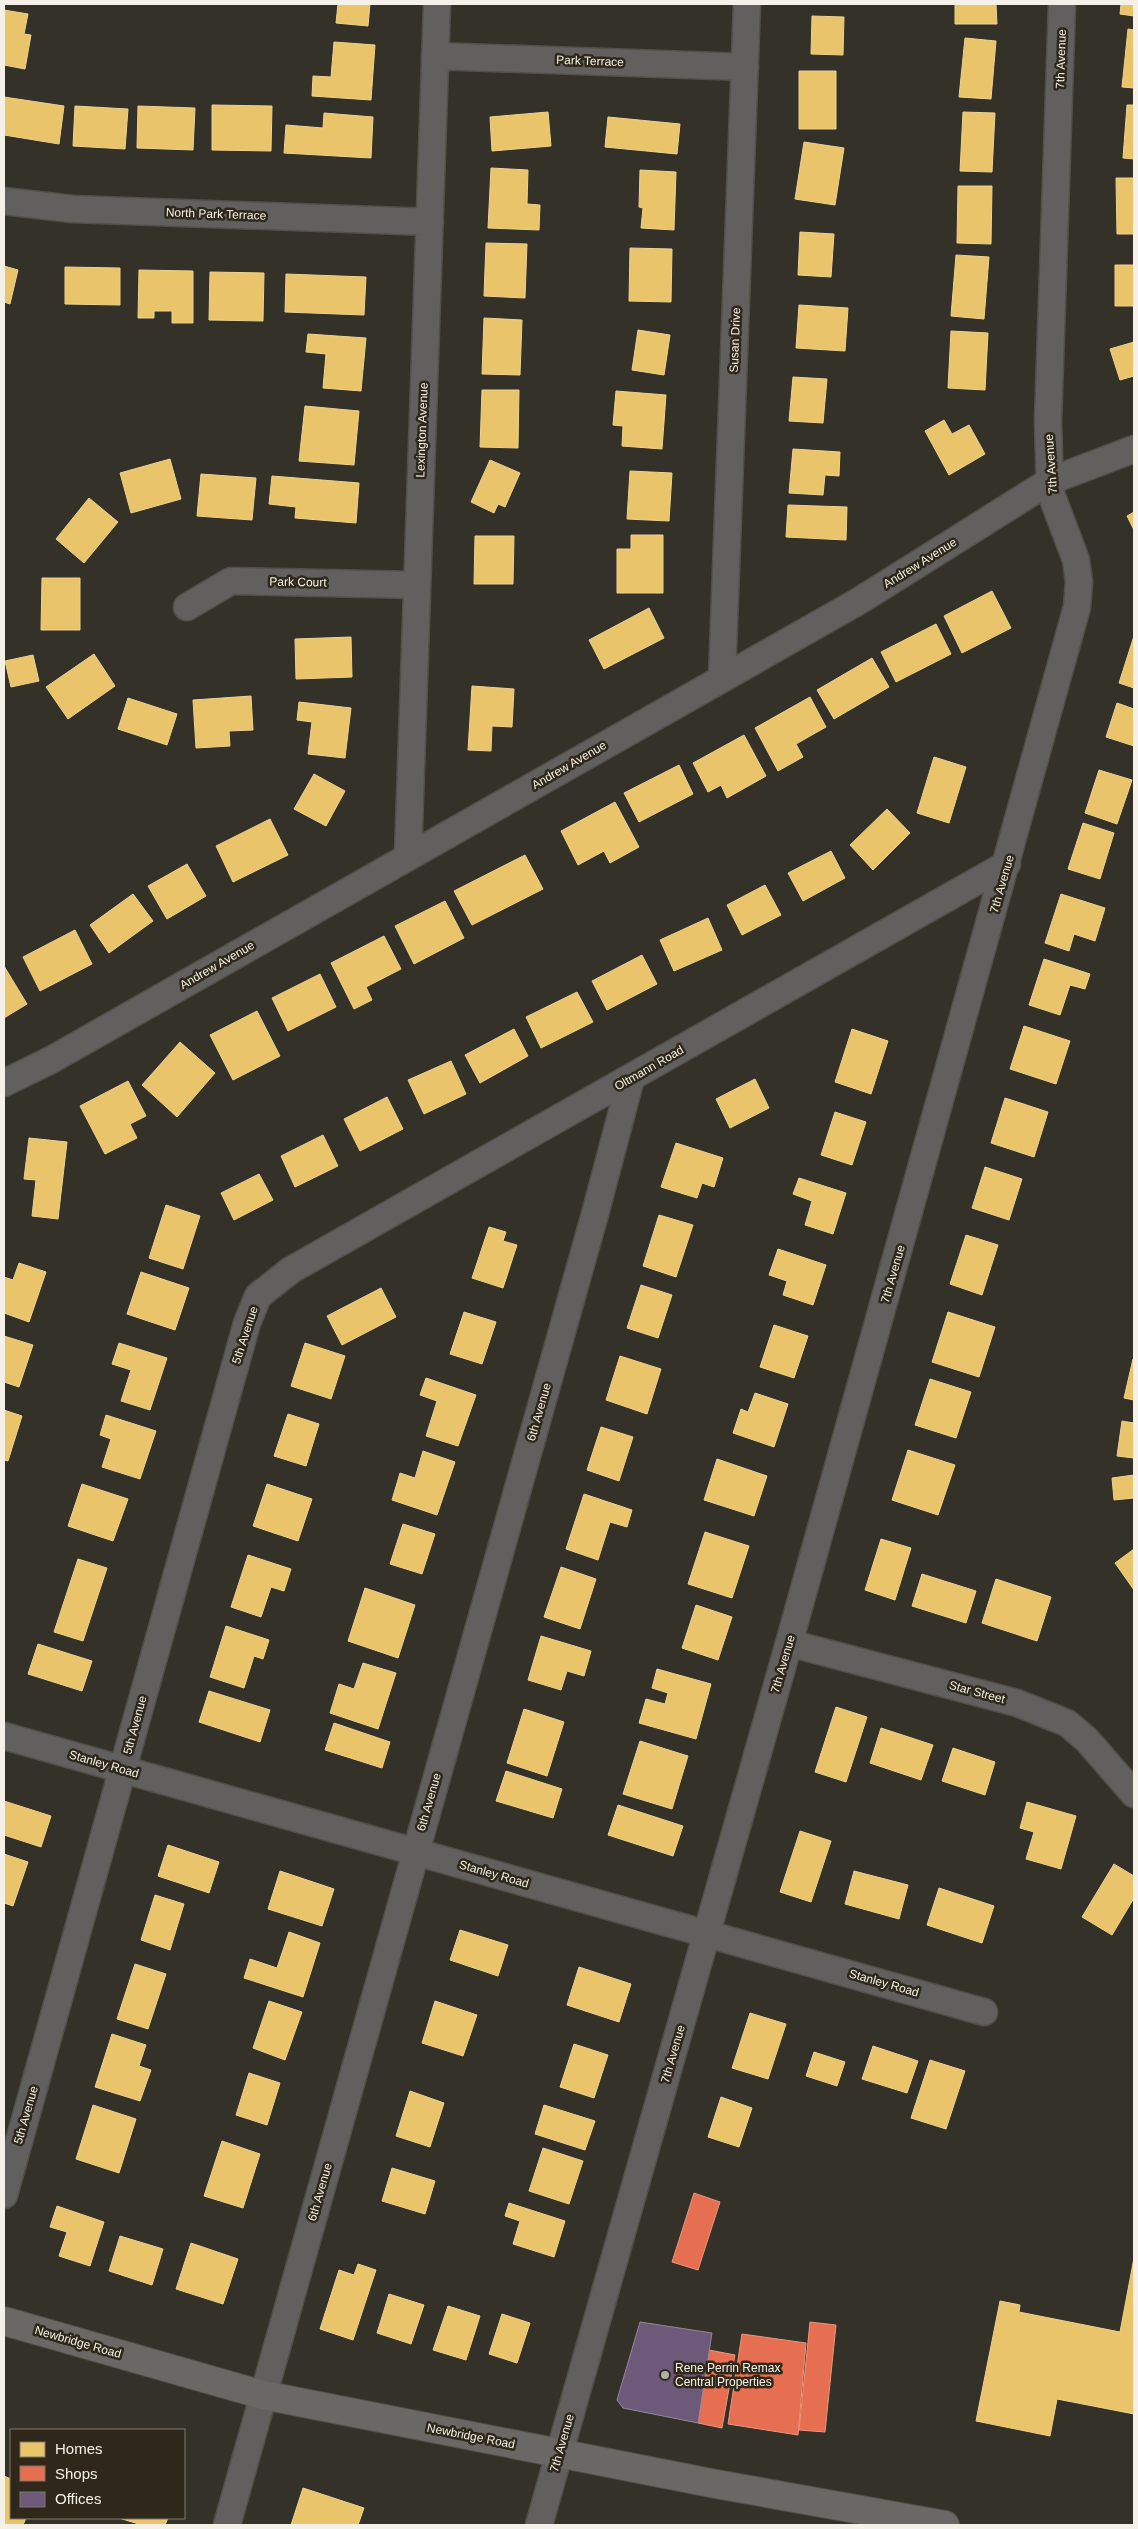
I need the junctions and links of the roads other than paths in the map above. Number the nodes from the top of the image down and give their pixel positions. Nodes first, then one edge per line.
1 (437, 4) edge
2 (748, 4) edge
3 (1062, 4) edge
4 (436, 56) junction
5 (745, 67) junction
6 (4, 201) edge
7 (430, 222) junction
8 (1134, 449) edge
9 (1050, 480) junction
10 (416, 585) junction
11 (188, 607) dead end
12 (722, 677) junction
13 (408, 856) junction
14 (1007, 864) junction
15 (630, 1078) junction
16 (4, 1083) edge
17 (291, 1270) joint
18 (789, 1643) junction
19 (4, 1736) edge
20 (123, 1769) junction
21 (1134, 1794) edge
22 (415, 1852) junction
23 (708, 1933) junction
24 (984, 2012) dead end
25 (4, 2195) edge
26 (4, 2321) edge
27 (263, 2395) junction
28 (559, 2453) junction
29 (860, 2518) edge
30 (227, 2525) edge
31 (539, 2525) edge
32 (945, 2525) edge

1 - 4 street, Lexington Avenue
2 - 5 street, Susan Drive
3 - 9 street, 7th Avenue
4 - 5 street, Park Terrace
4 - 7 street, Lexington Avenue
5 - 12 street, Susan Drive
6 - 7 street, North Park Terrace
7 - 10 street, Lexington Avenue
8 - 9 street, Andrew Avenue
9 - 12 street, Andrew Avenue
9 - 14 street, 7th Avenue
10 - 11 street, Park Court
10 - 13 street, Lexington Avenue
12 - 13 street, Andrew Avenue
13 - 16 street, Andrew Avenue
14 - 15 street, Oltmann Road
14 - 18 street, 7th Avenue
15 - 17 street, Oltmann Road
15 - 22 street, 6th Avenue
17 - 20 street, 5th Avenue
18 - 21 street, Star Street
18 - 23 street, 7th Avenue
19 - 20 street, Stanley Road
20 - 22 street, Stanley Road
20 - 25 street, 5th Avenue
22 - 23 street, Stanley Road
22 - 27 street, 6th Avenue
23 - 24 street, Stanley Road
23 - 28 street, 7th Avenue
26 - 27 main road, Newbridge Road
27 - 28 main road, Newbridge Road
27 - 30 street, 6th Avenue
28 - 29 main road, Newbridge Road
28 - 31 street, 7th Avenue
29 - 32 main road, Newbridge Road

